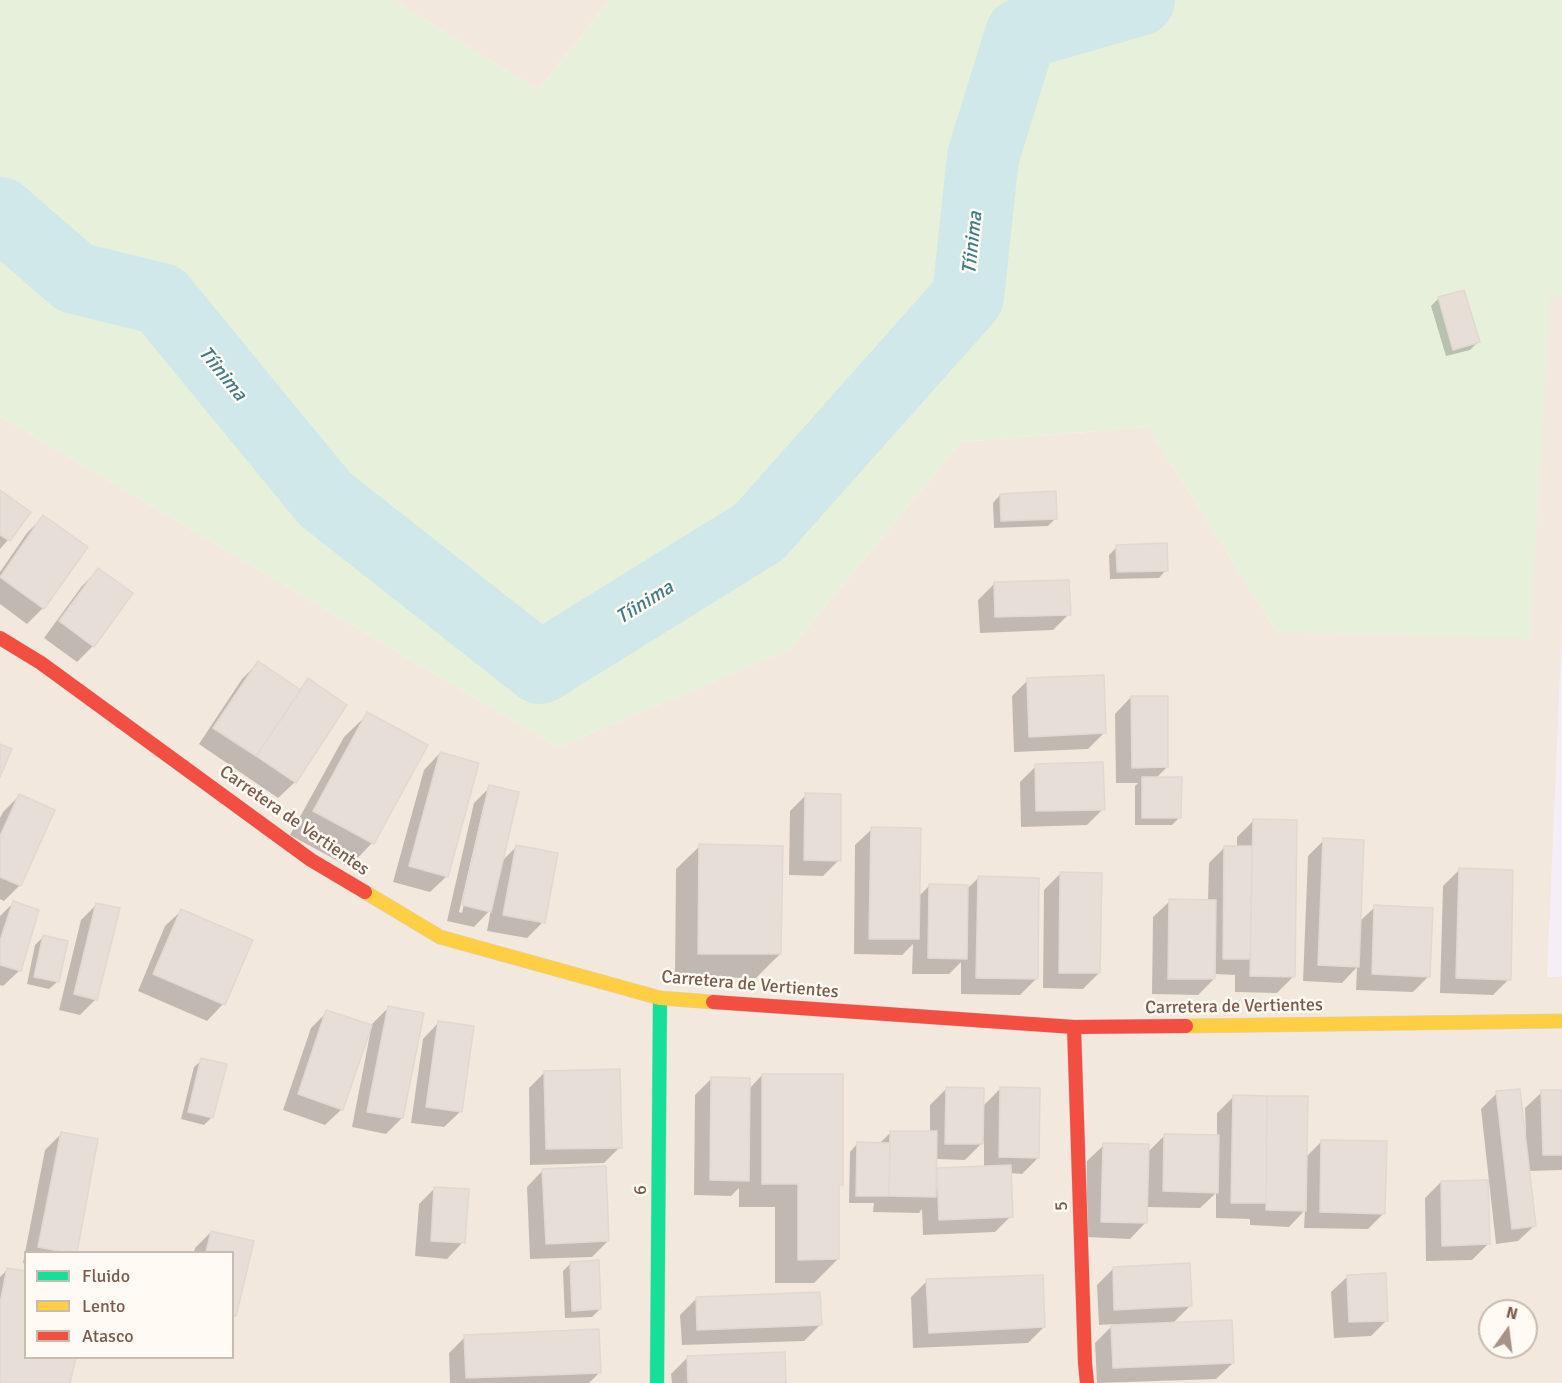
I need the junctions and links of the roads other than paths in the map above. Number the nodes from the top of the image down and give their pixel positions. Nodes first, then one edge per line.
1 (0, 638) edge
2 (660, 998) junction
3 (1562, 1022) edge
4 (1074, 1027) junction
5 (657, 1383) edge
6 (1087, 1383) edge

1 - 2 main road, Carretera de Vertientes
2 - 4 main road, Carretera de Vertientes
2 - 5 main road, 6
3 - 4 main road, Carretera de Vertientes
4 - 6 main road, 5

